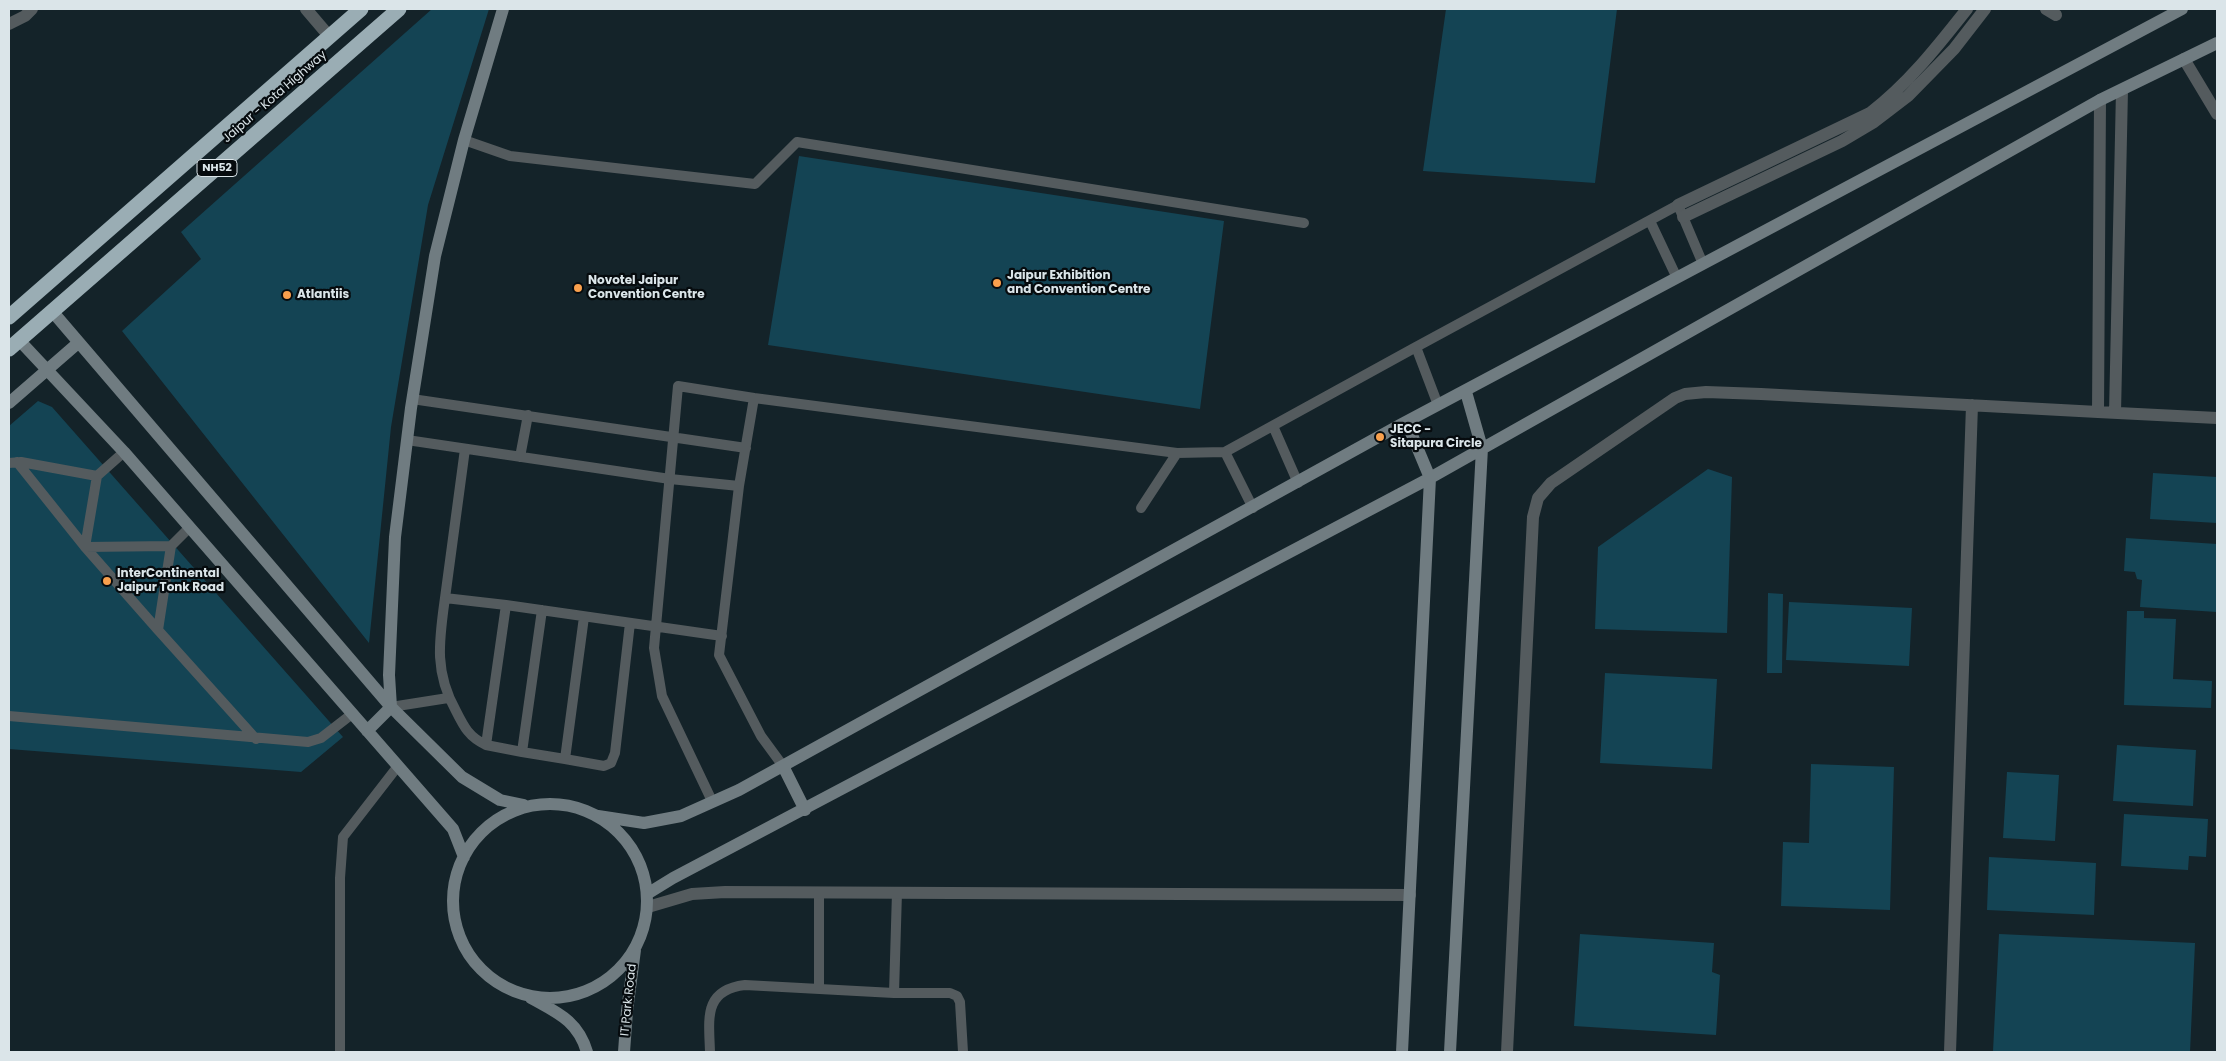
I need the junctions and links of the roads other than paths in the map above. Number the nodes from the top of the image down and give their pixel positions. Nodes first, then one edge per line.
1 (32, 9) edge
2 (306, 9) edge
3 (361, 9) edge
4 (399, 9) edge
5 (504, 9) edge
6 (1967, 9) edge
7 (1985, 9) edge
8 (2182, 9) edge
9 (9, 24) edge
10 (329, 36) junction
11 (2217, 43) edge
12 (2184, 60) junction
13 (2122, 90) junction
14 (2100, 100) junction
15 (2217, 114) edge
16 (464, 140) junction
17 (1681, 211) junction
18 (1650, 221) junction
19 (1304, 223) dead end
20 (1703, 264) junction
21 (1677, 278) junction
22 (52, 311) junction
23 (9, 317) edge
24 (78, 343) junction
25 (14, 345) edge
26 (1416, 348) junction
27 (46, 370) junction
28 (1466, 392) junction
29 (412, 398) junction
30 (754, 398) junction
31 (9, 403) edge
32 (1438, 405) junction
33 (1972, 405) junction
34 (2098, 412) junction
35 (2114, 413) junction
36 (528, 415) junction
37 (2217, 418) edge
38 (1407, 422) junction
39 (1273, 426) junction
40 (674, 436) junction
41 (407, 440) junction
42 (746, 448) junction
43 (1482, 448) junction
44 (465, 449) junction
45 (124, 452) junction
46 (1178, 452) junction
47 (1225, 452) junction
48 (520, 457) junction
49 (13, 463) edge
50 (97, 476) junction
51 (1430, 478) junction
52 (670, 479) junction
53 (1298, 483) junction
54 (739, 486) junction
55 (1141, 508) dead end
56 (1253, 508) junction
57 (189, 528) junction
58 (171, 546) junction
59 (85, 547) junction
60 (445, 598) junction
61 (506, 605) junction
62 (542, 610) junction
63 (584, 616) junction
64 (630, 623) junction
65 (656, 627) junction
66 (158, 630) junction
67 (722, 636) junction
68 (448, 698) junction
69 (391, 707) junction
70 (352, 714) junction
71 (9, 716) edge
72 (367, 731) junction
73 (256, 739) junction
74 (486, 745) junction
75 (522, 752) junction
76 (564, 759) junction
77 (398, 766) junction
78 (783, 766) junction
79 (712, 801) junction
80 (524, 806) junction
81 (805, 810) junction
82 (598, 816) junction
83 (464, 857) junction
84 (819, 892) junction
85 (897, 892) junction
86 (1410, 895) junction
87 (647, 900) junction
88 (636, 948) junction
89 (818, 988) junction
90 (894, 993) junction
91 (529, 997) junction
92 (340, 1052) edge
93 (587, 1052) edge
94 (624, 1052) edge
95 (710, 1052) edge
96 (962, 1052) edge
97 (1402, 1052) edge
98 (1450, 1052) edge
99 (1506, 1052) edge
100 (1950, 1052) edge

1 - 9 street
2 - 10 street
3 - 10 highway, Jaipur - Kota Highway / NH52
4 - 22 highway, Jaipur - Kota Highway / NH52
5 - 16 street
6 - 17 street
7 - 17 street
8 - 20 street
10 - 23 highway, Jaipur - Kota Highway / NH52
11 - 12 street
12 - 13 street
12 - 15 street
13 - 14 street
13 - 35 street
14 - 34 street
14 - 43 street
16 - 19 lane
16 - 29 street
17 - 18 lane
17 - 20 lane
18 - 21 lane
18 - 26 lane
20 - 21 street
21 - 28 street
22 - 24 street
22 - 25 highway, Jaipur - Kota Highway / NH52
24 - 27 street
24 - 69 street
25 - 27 street
26 - 32 lane
26 - 39 lane
27 - 31 street
27 - 45 street
28 - 32 street
28 - 43 street
29 - 36 lane
29 - 41 street
30 - 40 lane
30 - 42 lane
30 - 46 lane
32 - 38 street
33 - 34 street
33 - 99 street
33 - 100 street
34 - 35 street
35 - 37 street
36 - 40 lane
36 - 48 lane
38 - 51 street
38 - 53 street
39 - 47 lane
39 - 53 lane
40 - 42 lane
40 - 52 lane
41 - 44 lane
41 - 69 street
42 - 54 lane
43 - 51 street
43 - 98 street
44 - 48 lane
44 - 60 lane
45 - 50 lane
45 - 57 street
46 - 47 lane
46 - 55 lane
47 - 56 lane
48 - 52 lane
49 - 50 lane
49 - 59 lane
50 - 59 lane
51 - 81 street
51 - 86 street
52 - 54 lane
52 - 65 lane
53 - 56 street
54 - 67 lane
56 - 78 street
57 - 58 lane
57 - 70 street
58 - 59 lane
58 - 66 lane
59 - 66 lane
60 - 61 lane
60 - 68 lane
61 - 62 lane
61 - 74 lane
62 - 63 lane
62 - 75 lane
63 - 64 lane
63 - 76 lane
64 - 65 lane
64 - 76 lane
65 - 67 lane
65 - 79 lane
66 - 73 lane
67 - 78 lane
68 - 69 lane
68 - 74 lane
69 - 72 street
69 - 80 street
70 - 72 street
70 - 73 lane
71 - 73 lane
72 - 77 street
74 - 75 lane
75 - 76 lane
77 - 83 street
77 - 92 lane
78 - 79 street
78 - 81 street
79 - 82 street
80 - 82 street
80 - 83 street
81 - 87 street
82 - 87 street
83 - 91 street
84 - 85 street
84 - 87 street
84 - 89 lane
85 - 86 street
85 - 90 lane
86 - 97 street
87 - 88 street
88 - 91 street
88 - 94 street, IT Park Road
89 - 90 lane
89 - 95 lane
90 - 96 lane
91 - 93 street

